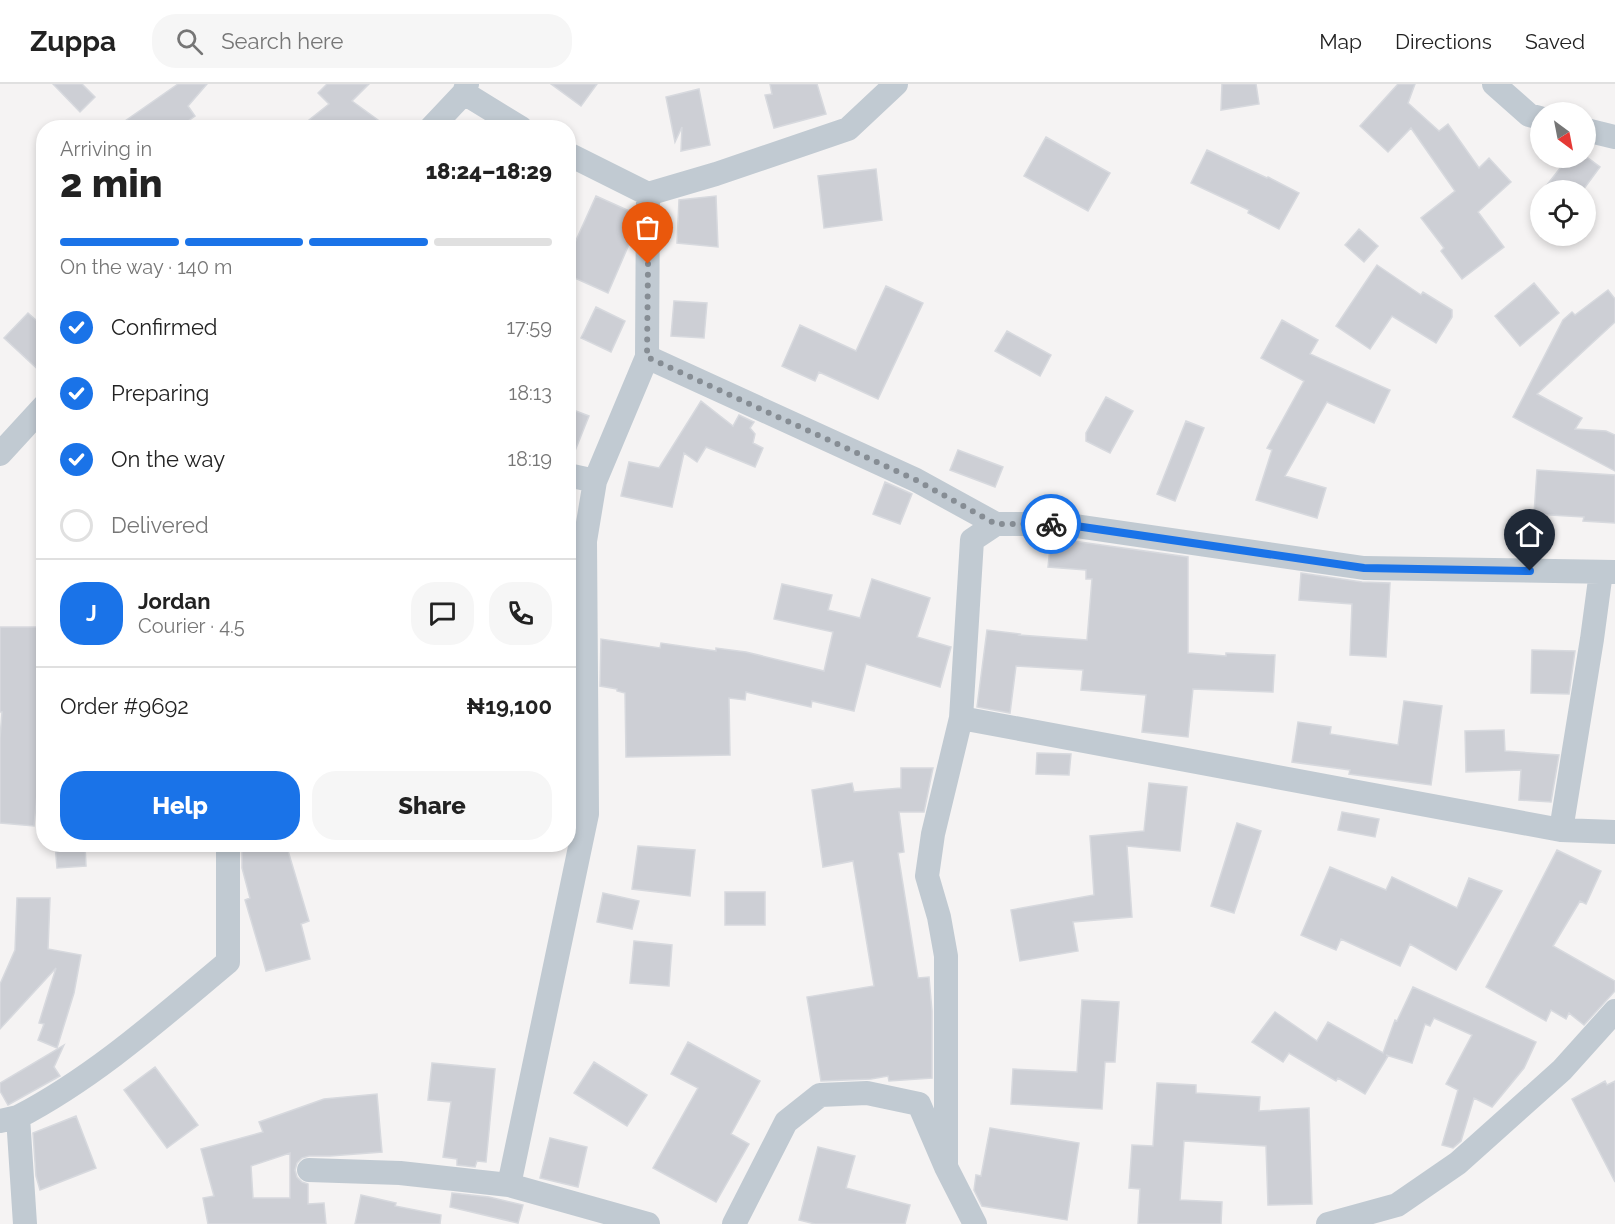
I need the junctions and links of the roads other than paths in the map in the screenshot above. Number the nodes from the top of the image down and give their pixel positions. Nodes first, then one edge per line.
1 (896, 84) edge
2 (1494, 84) edge
3 (465, 88) edge
4 (1530, 115) edge
5 (438, 120) edge
6 (510, 120) edge
7 (1596, 132) edge
8 (1615, 137) edge
9 (576, 158) edge
10 (648, 194) junction
11 (647, 357) junction
12 (36, 415) edge
13 (0, 454) edge
14 (576, 477) edge
15 (595, 481) junction
16 (996, 524) junction
17 (1608, 572) edge
18 (961, 718) junction
19 (1561, 830) junction
20 (1615, 832) edge
21 (228, 852) edge
22 (1615, 1011) edge
23 (9, 1119) edge
24 (946, 1167) junction
25 (309, 1170) dead end
26 (509, 1185) junction
27 (25, 1224) edge
28 (648, 1224) edge
29 (734, 1224) edge
30 (975, 1224) edge
31 (1328, 1224) edge

1 - 10 street
2 - 4 street
3 - 5 street
3 - 6 street
7 - 8 street
9 - 10 street
10 - 11 street
11 - 15 street
11 - 16 street
12 - 13 street
14 - 15 street
15 - 26 street
16 - 17 street
16 - 18 street
17 - 19 street
18 - 19 street
18 - 24 street
19 - 20 street
21 - 23 street
22 - 31 street
23 - 27 street
24 - 29 street
24 - 30 street
25 - 26 street
26 - 28 street

